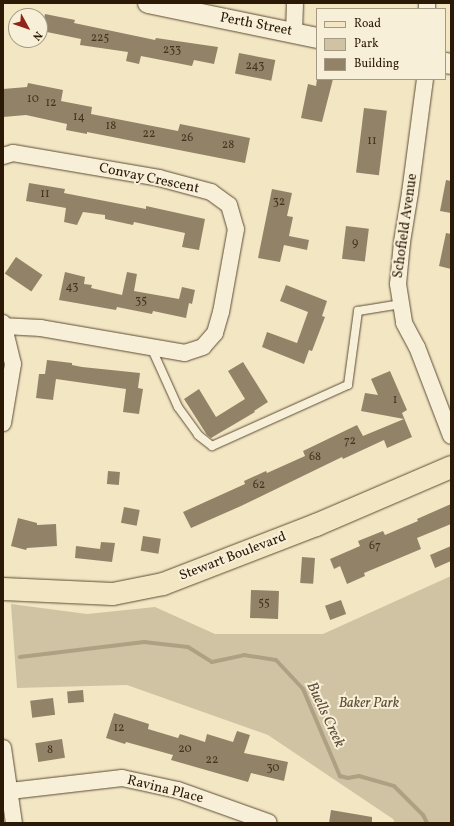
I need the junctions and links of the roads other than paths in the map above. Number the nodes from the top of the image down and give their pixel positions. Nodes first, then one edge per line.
1 (294, 3) edge
2 (160, 4) edge
3 (294, 32) junction
4 (316, 38) edge
5 (425, 80) edge
6 (3, 156) edge
7 (401, 304) junction
8 (4, 324) edge
9 (151, 347) junction
10 (3, 423) edge
11 (451, 436) edge
12 (451, 467) edge
13 (3, 589) edge
14 (3, 748) edge
15 (10, 791) junction
16 (268, 822) dead end
17 (14, 823) edge

1 - 3 street
2 - 3 street, Perth Street
3 - 4 street, Perth Street
5 - 7 street, Schofield Avenue
6 - 9 street, Convay Crescent
7 - 9 lane
7 - 11 street, Schofield Avenue
8 - 9 street, Convay Crescent
8 - 10 street
12 - 13 main road, Stewart Boulevard
14 - 15 street
15 - 16 street, Ravina Place
15 - 17 street

